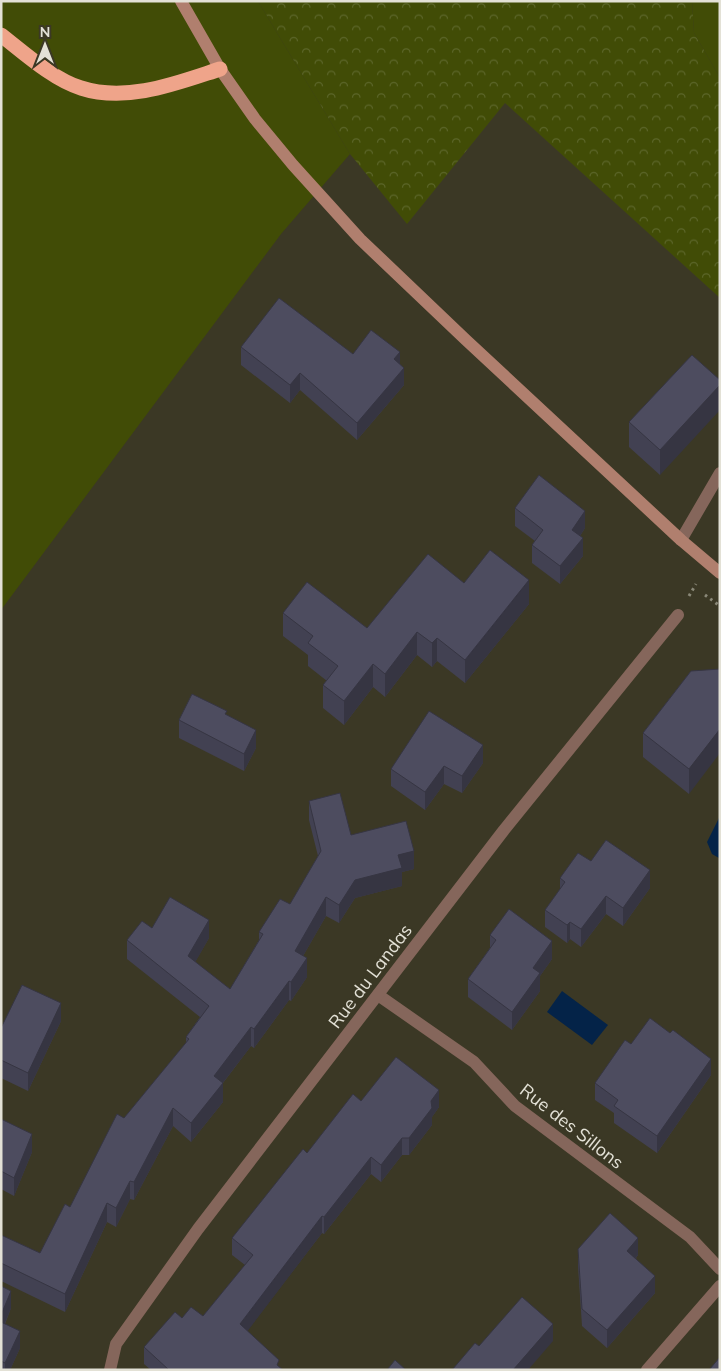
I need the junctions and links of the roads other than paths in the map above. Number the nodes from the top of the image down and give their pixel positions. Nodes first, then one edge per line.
1 (181, 1) edge
2 (1, 35) edge
3 (220, 69) junction
4 (720, 473) edge
5 (681, 540) junction
6 (720, 573) edge
7 (678, 615) road end
8 (378, 995) junction
9 (720, 1268) edge
10 (720, 1286) edge
11 (110, 1370) edge
12 (647, 1370) edge

1 - 3 street
2 - 3 highway
3 - 5 street
4 - 5 street
5 - 6 street
7 - 8 street, Rue du Landas
8 - 9 street, Rue des Sillons
8 - 11 street, Rue du Landas
10 - 12 street

